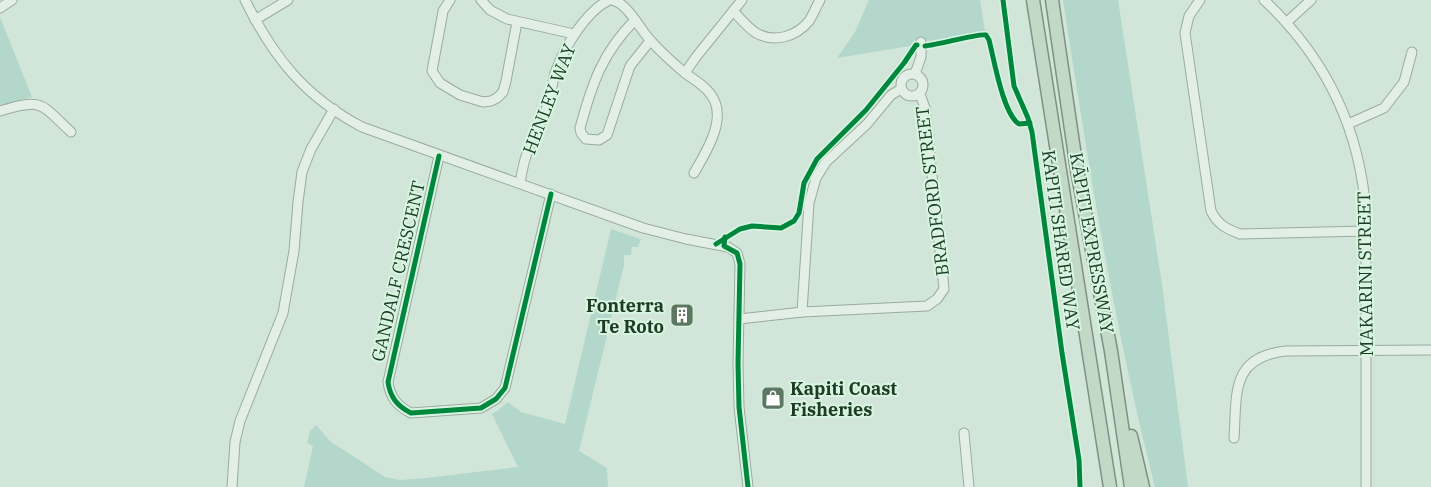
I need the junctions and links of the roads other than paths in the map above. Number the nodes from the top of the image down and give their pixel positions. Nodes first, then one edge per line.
1 (12, 0) edge
2 (245, 0) edge
3 (288, 0) edge
4 (450, 0) edge
5 (481, 0) edge
6 (613, 0) edge
7 (742, 0) edge
8 (820, 0) edge
9 (1034, 0) edge
10 (1052, 0) edge
11 (1200, 0) edge
12 (1264, 0) edge
13 (1311, 0) edge
14 (0, 8) edge
15 (733, 12) junction
16 (255, 20) junction
17 (635, 20) junction
18 (517, 22) junction
19 (1287, 22) junction
20 (574, 34) junction
21 (650, 41) junction
22 (922, 42) dead end
23 (1412, 52) dead end
24 (685, 73) junction
25 (915, 74) junction
26 (901, 88) junction
27 (920, 94) junction
28 (334, 109) junction
29 (0, 111) edge
30 (1348, 124) junction
31 (71, 132) dead end
32 (439, 156) junction
33 (694, 173) dead end
34 (520, 183) junction
35 (551, 194) junction
36 (1366, 231) junction
37 (802, 312) junction
38 (739, 319) junction
39 (1085, 327) junction
40 (1431, 350) edge
41 (1111, 351) junction
42 (1367, 352) junction
43 (964, 433) dead end
44 (1234, 438) dead end
45 (232, 487) edge
46 (748, 487) edge
47 (969, 487) edge
48 (1103, 487) edge
49 (1110, 487) edge
50 (1131, 487) edge
51 (1143, 487) edge
52 (1366, 487) edge

1 - 14 street
2 - 16 street
3 - 16 street
4 - 18 street
5 - 18 street
6 - 17 street
6 - 20 street, HENLEY WAY
7 - 15 street
8 - 15 street
9 - 39 highway, KĀPITI EXPRESSWAY
10 - 41 highway, KĀPITI EXPRESSWAY
11 - 36 street
12 - 19 street, MAKARINI STREET
13 - 19 street
15 - 24 street
16 - 28 street
17 - 21 street
17 - 21 street
18 - 20 street
19 - 30 street, MAKARINI STREET
20 - 34 street, HENLEY WAY
21 - 24 street
22 - 25 street, BRADFORD STREET
23 - 30 street
24 - 33 street
25 - 26 street, BRADFORD STREET
25 - 27 street, BRADFORD STREET
26 - 27 street, BRADFORD STREET
26 - 37 street, BRADFORD STREET
27 - 37 street, BRADFORD STREET
28 - 32 street
28 - 45 street
29 - 31 street
30 - 36 street, MAKARINI STREET
32 - 34 street
32 - 35 street, GANDALF CRESCENT
34 - 35 street
35 - 38 street
36 - 42 street, MAKARINI STREET
37 - 38 street, BRADFORD STREET
38 - 46 street
39 - 48 highway
39 - 49 highway, KĀPITI EXPRESSWAY
40 - 42 street
41 - 50 highway, KĀPITI EXPRESSWAY
41 - 51 highway
42 - 44 street
42 - 52 street, MAKARINI STREET
43 - 47 street

